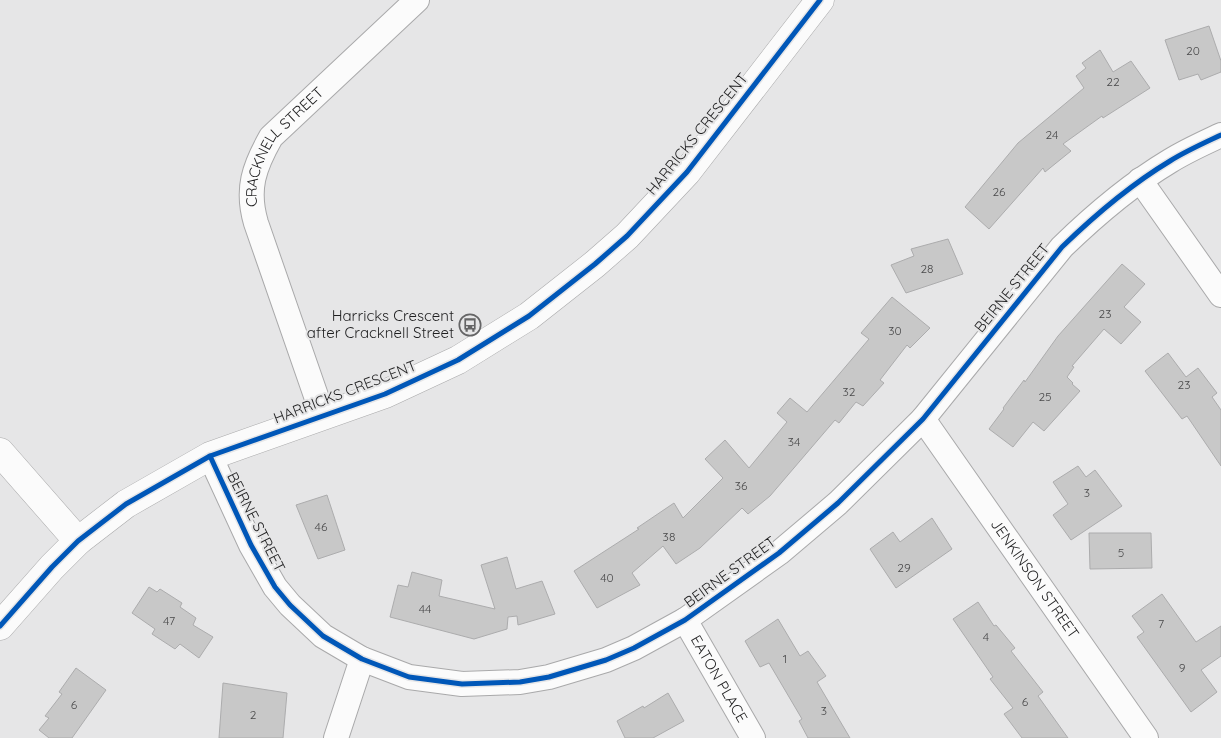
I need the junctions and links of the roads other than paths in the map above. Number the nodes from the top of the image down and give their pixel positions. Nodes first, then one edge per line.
1 (417, 0) edge
2 (820, 0) edge
3 (1221, 135) edge
4 (1140, 180) junction
5 (1221, 295) edge
6 (323, 416) junction
7 (923, 419) junction
8 (0, 452) edge
9 (210, 456) junction
10 (78, 541) junction
11 (684, 620) junction
12 (0, 626) edge
13 (362, 660) junction
14 (336, 738) edge
15 (753, 738) edge
16 (1146, 738) edge

1 - 6 street, CRACKNELL STREET
2 - 6 street, HARRICKS CRESCENT
3 - 4 street, BEIRNE STREET
4 - 5 street
4 - 7 street, BEIRNE STREET
6 - 9 street, HARRICKS CRESCENT
7 - 11 street, BEIRNE STREET
7 - 16 street, JENKINSON STREET
8 - 10 street
9 - 10 street, HARRICKS CRESCENT
9 - 13 street, BEIRNE STREET
10 - 12 street, HARRICKS CRESCENT
11 - 13 street, BEIRNE STREET
11 - 15 street, EATON PLACE
13 - 14 street

